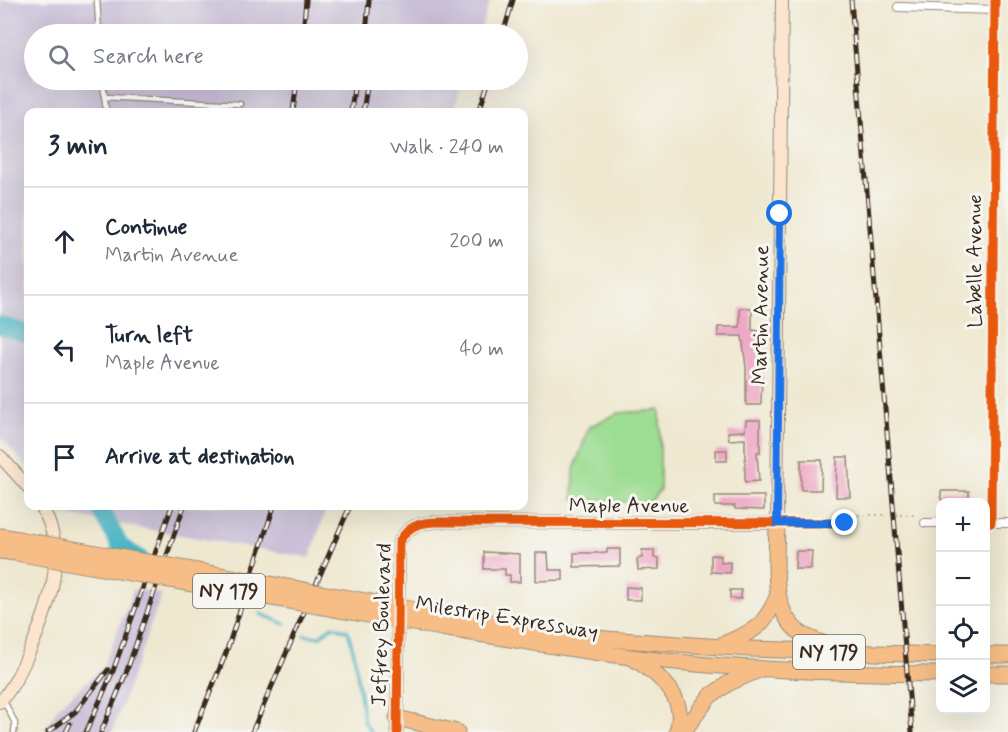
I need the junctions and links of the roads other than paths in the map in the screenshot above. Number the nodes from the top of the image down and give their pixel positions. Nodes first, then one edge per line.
1 (97, 0) edge
2 (782, 0) edge
3 (995, 5) edge
4 (898, 7) dead end
5 (98, 24) edge
6 (104, 90) edge
7 (104, 97) junction
8 (240, 104) dead end
9 (105, 108) edge
10 (0, 456) edge
11 (24, 483) edge
12 (988, 498) edge
13 (44, 510) edge
14 (777, 523) junction
15 (845, 523) dead end
16 (924, 523) dead end
17 (936, 523) edge
18 (990, 523) edge
19 (1008, 523) edge
20 (414, 525) joint
21 (0, 536) edge
22 (17, 546) junction
23 (0, 551) edge
24 (777, 594) junction
25 (443, 622) junction
26 (718, 646) junction
27 (857, 653) junction
28 (936, 655) edge
29 (990, 655) edge
30 (1008, 655) edge
31 (631, 657) junction
32 (761, 669) junction
33 (936, 674) edge
34 (990, 674) edge
35 (1008, 674) edge
36 (1, 700) edge
37 (397, 725) edge
38 (14, 732) edge
39 (458, 732) edge
40 (677, 732) edge
41 (683, 732) edge

1 - 5 lane
2 - 14 street, Martin Avenue
3 - 4 street
3 - 12 street, Labelle Avenue
6 - 7 lane
7 - 8 lane
7 - 9 lane
10 - 11 street
13 - 36 street
14 - 15 street, Maple Avenue
14 - 20 street, Maple Avenue
14 - 24 highway
16 - 17 street
18 - 19 street
20 - 37 street, Jeffrey Boulevard
21 - 22 highway, Milestrip Expressway / NY 179
22 - 23 highway, Milestrip Expressway / NY 179
22 - 25 highway, Milestrip Expressway / NY 179, bridge
24 - 26 highway
24 - 27 highway
25 - 26 highway, Milestrip Expressway / NY 179
25 - 31 highway, Milestrip Expressway / NY 179
26 - 27 highway, Milestrip Expressway / NY 179
27 - 28 highway, Milestrip Expressway / NY 179
29 - 30 highway
31 - 32 highway, Milestrip Expressway / NY 179
31 - 40 highway
32 - 33 highway, Milestrip Expressway / NY 179
32 - 41 highway
34 - 35 highway
36 - 38 lane
37 - 39 highway

